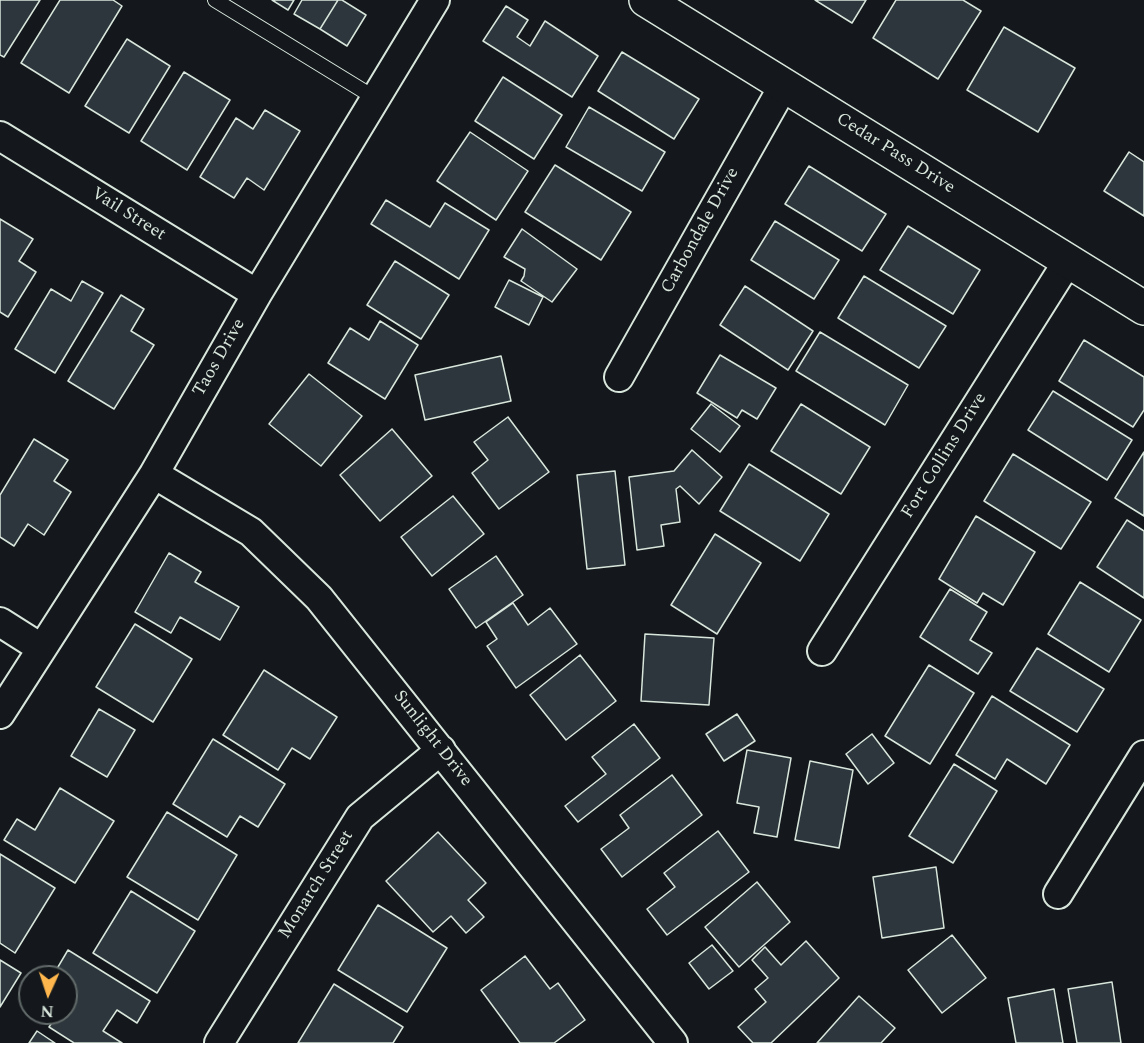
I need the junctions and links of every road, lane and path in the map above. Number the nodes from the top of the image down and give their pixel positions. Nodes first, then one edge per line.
1 (215, 0) edge
2 (435, 0) edge
3 (646, 0) edge
4 (784, 85) junction
5 (375, 98) junction
6 (0, 136) edge
7 (1068, 261) junction
8 (257, 294) junction
9 (1144, 308) edge
10 (619, 377) dead end
11 (154, 474) junction
12 (0, 622) edge
13 (41, 648) junction
14 (822, 651) dead end
15 (0, 714) edge
16 (441, 750) junction
17 (1144, 755) edge
18 (1058, 894) dead end
19 (219, 1043) edge
20 (673, 1043) edge

1 - 5 lane
2 - 5 street, Taos Drive
3 - 4 street, Cedar Pass Drive
4 - 7 street, Cedar Pass Drive
4 - 10 street, Carbondale Drive
5 - 8 street, Taos Drive
6 - 8 street, Vail Street
7 - 9 street, Cedar Pass Drive
7 - 14 street, Fort Collins Drive
8 - 11 street, Taos Drive
11 - 13 street, Taos Drive
11 - 16 street, Sunlight Drive
12 - 13 street
13 - 15 street, Taos Drive
16 - 19 street, Monarch Street
16 - 20 street, Sunlight Drive
17 - 18 street

